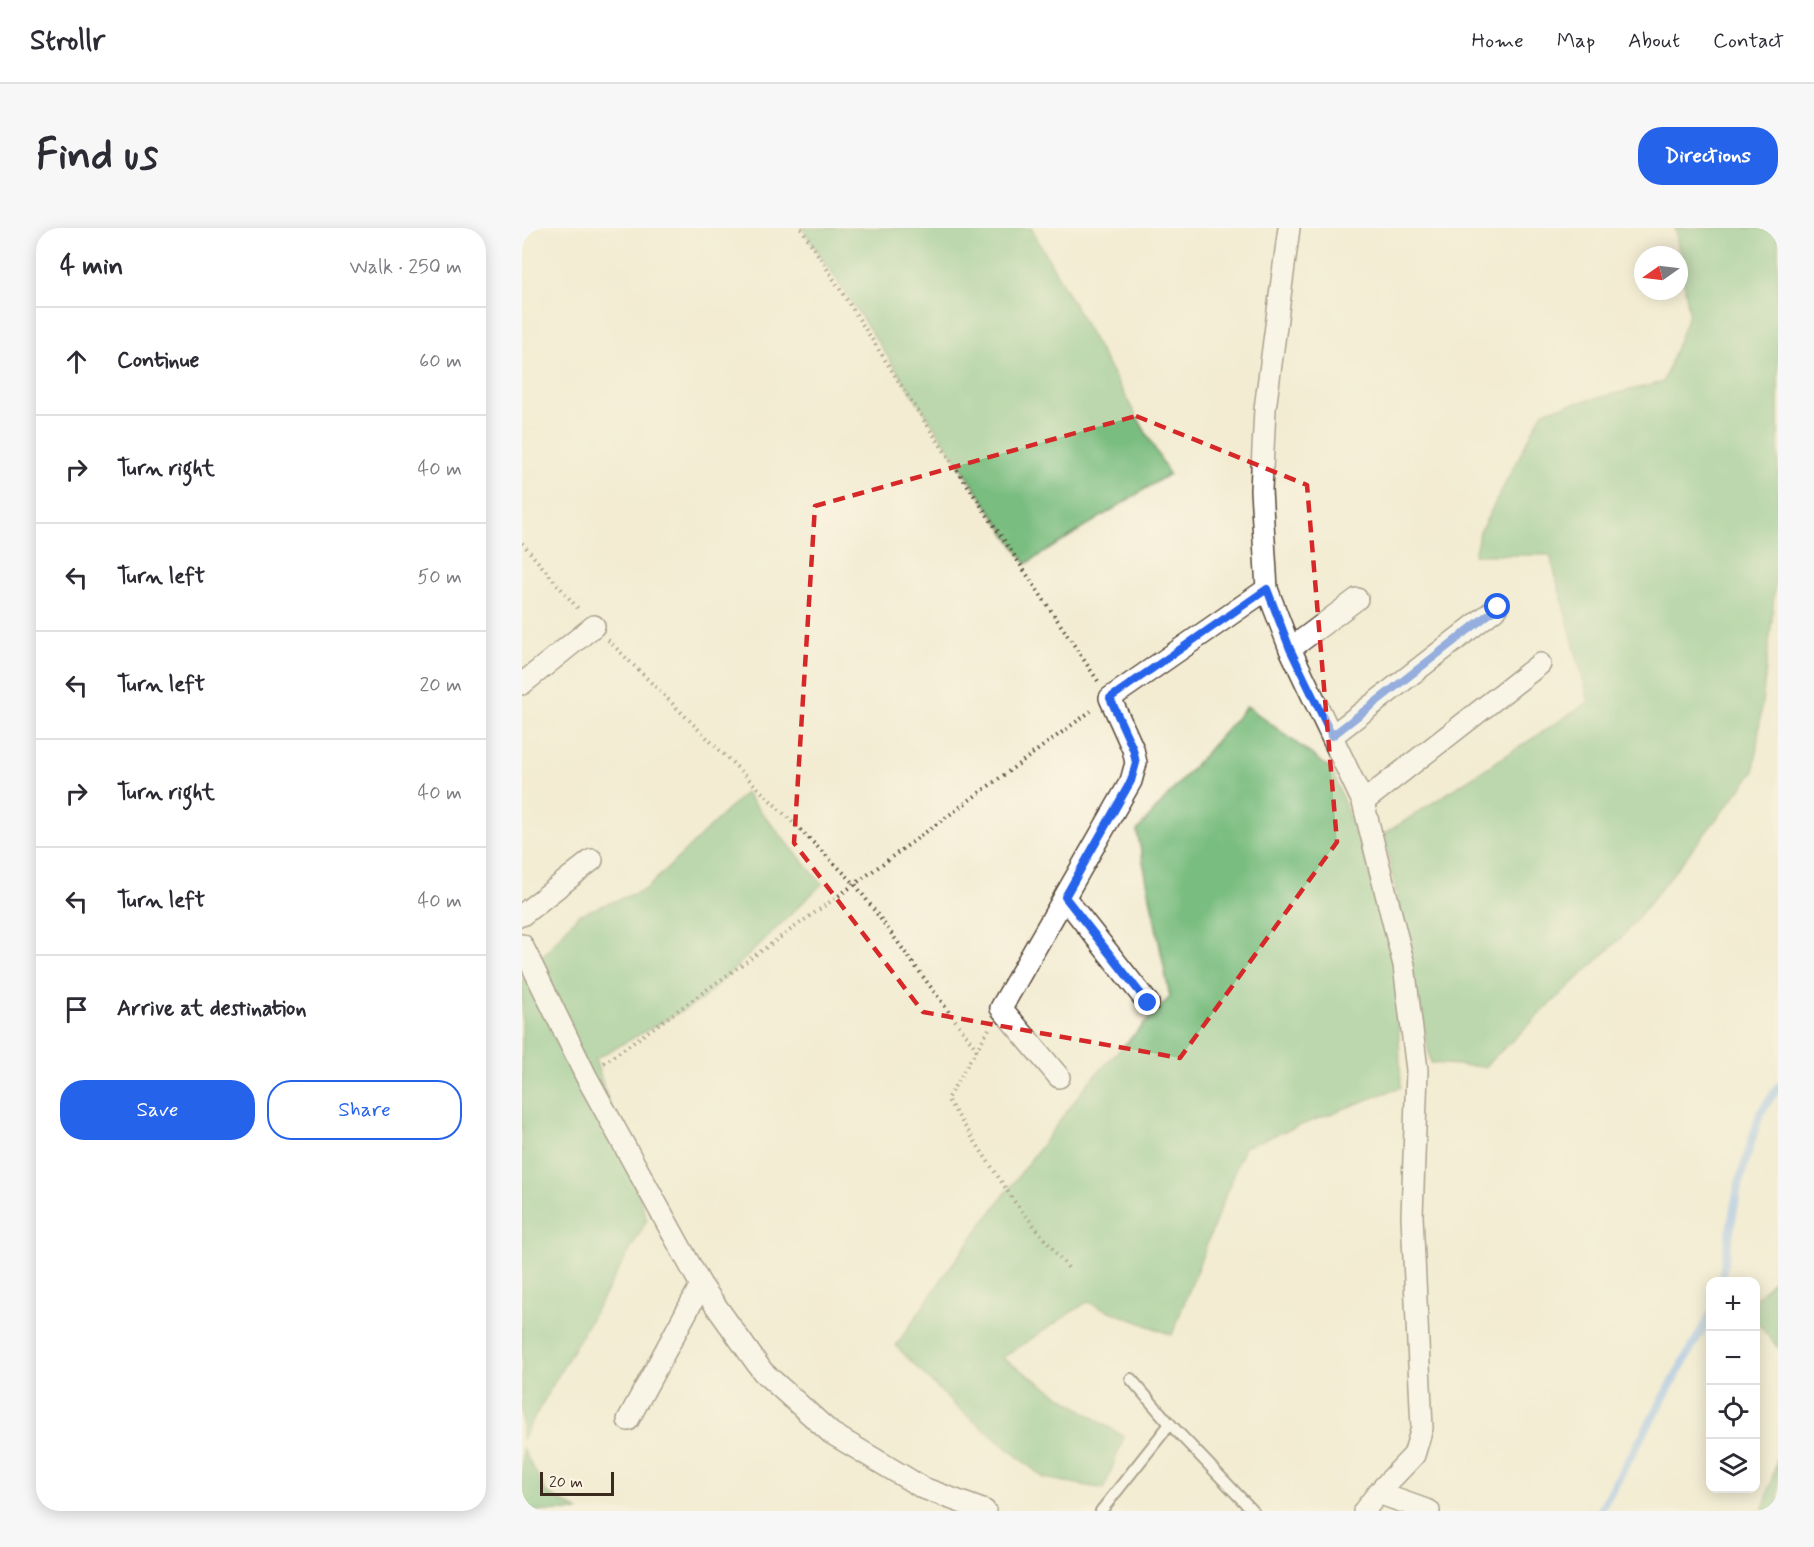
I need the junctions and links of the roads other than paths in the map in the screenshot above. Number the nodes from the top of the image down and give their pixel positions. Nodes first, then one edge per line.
1 (1289, 228) edge
2 (1267, 589) junction
3 (1357, 598) dead end
4 (1498, 607) dead end
5 (594, 626) road end
6 (1290, 649) junction
7 (1540, 664) dead end
8 (522, 684) edge
9 (1332, 736) junction
10 (1363, 802) junction
11 (592, 860) dead end
12 (1065, 897) junction
13 (522, 915) edge
14 (522, 945) edge
15 (1148, 1003) dead end
16 (1059, 1077) dead end
17 (701, 1285) junction
18 (1131, 1379) dead end
19 (628, 1420) dead end
20 (1170, 1424) junction
21 (1378, 1492) junction
22 (985, 1511) edge
23 (1101, 1511) edge
24 (1253, 1511) edge
25 (1364, 1511) edge
26 (1430, 1511) edge

1 - 2 street
2 - 6 street
2 - 12 street
3 - 6 street
4 - 9 street
5 - 8 street
6 - 9 street
7 - 10 street
9 - 10 street
10 - 21 street
11 - 13 street
12 - 15 street
12 - 16 street
14 - 17 street
17 - 19 street
17 - 22 street
18 - 20 lane
20 - 23 lane
20 - 24 lane
21 - 25 street
21 - 26 street

